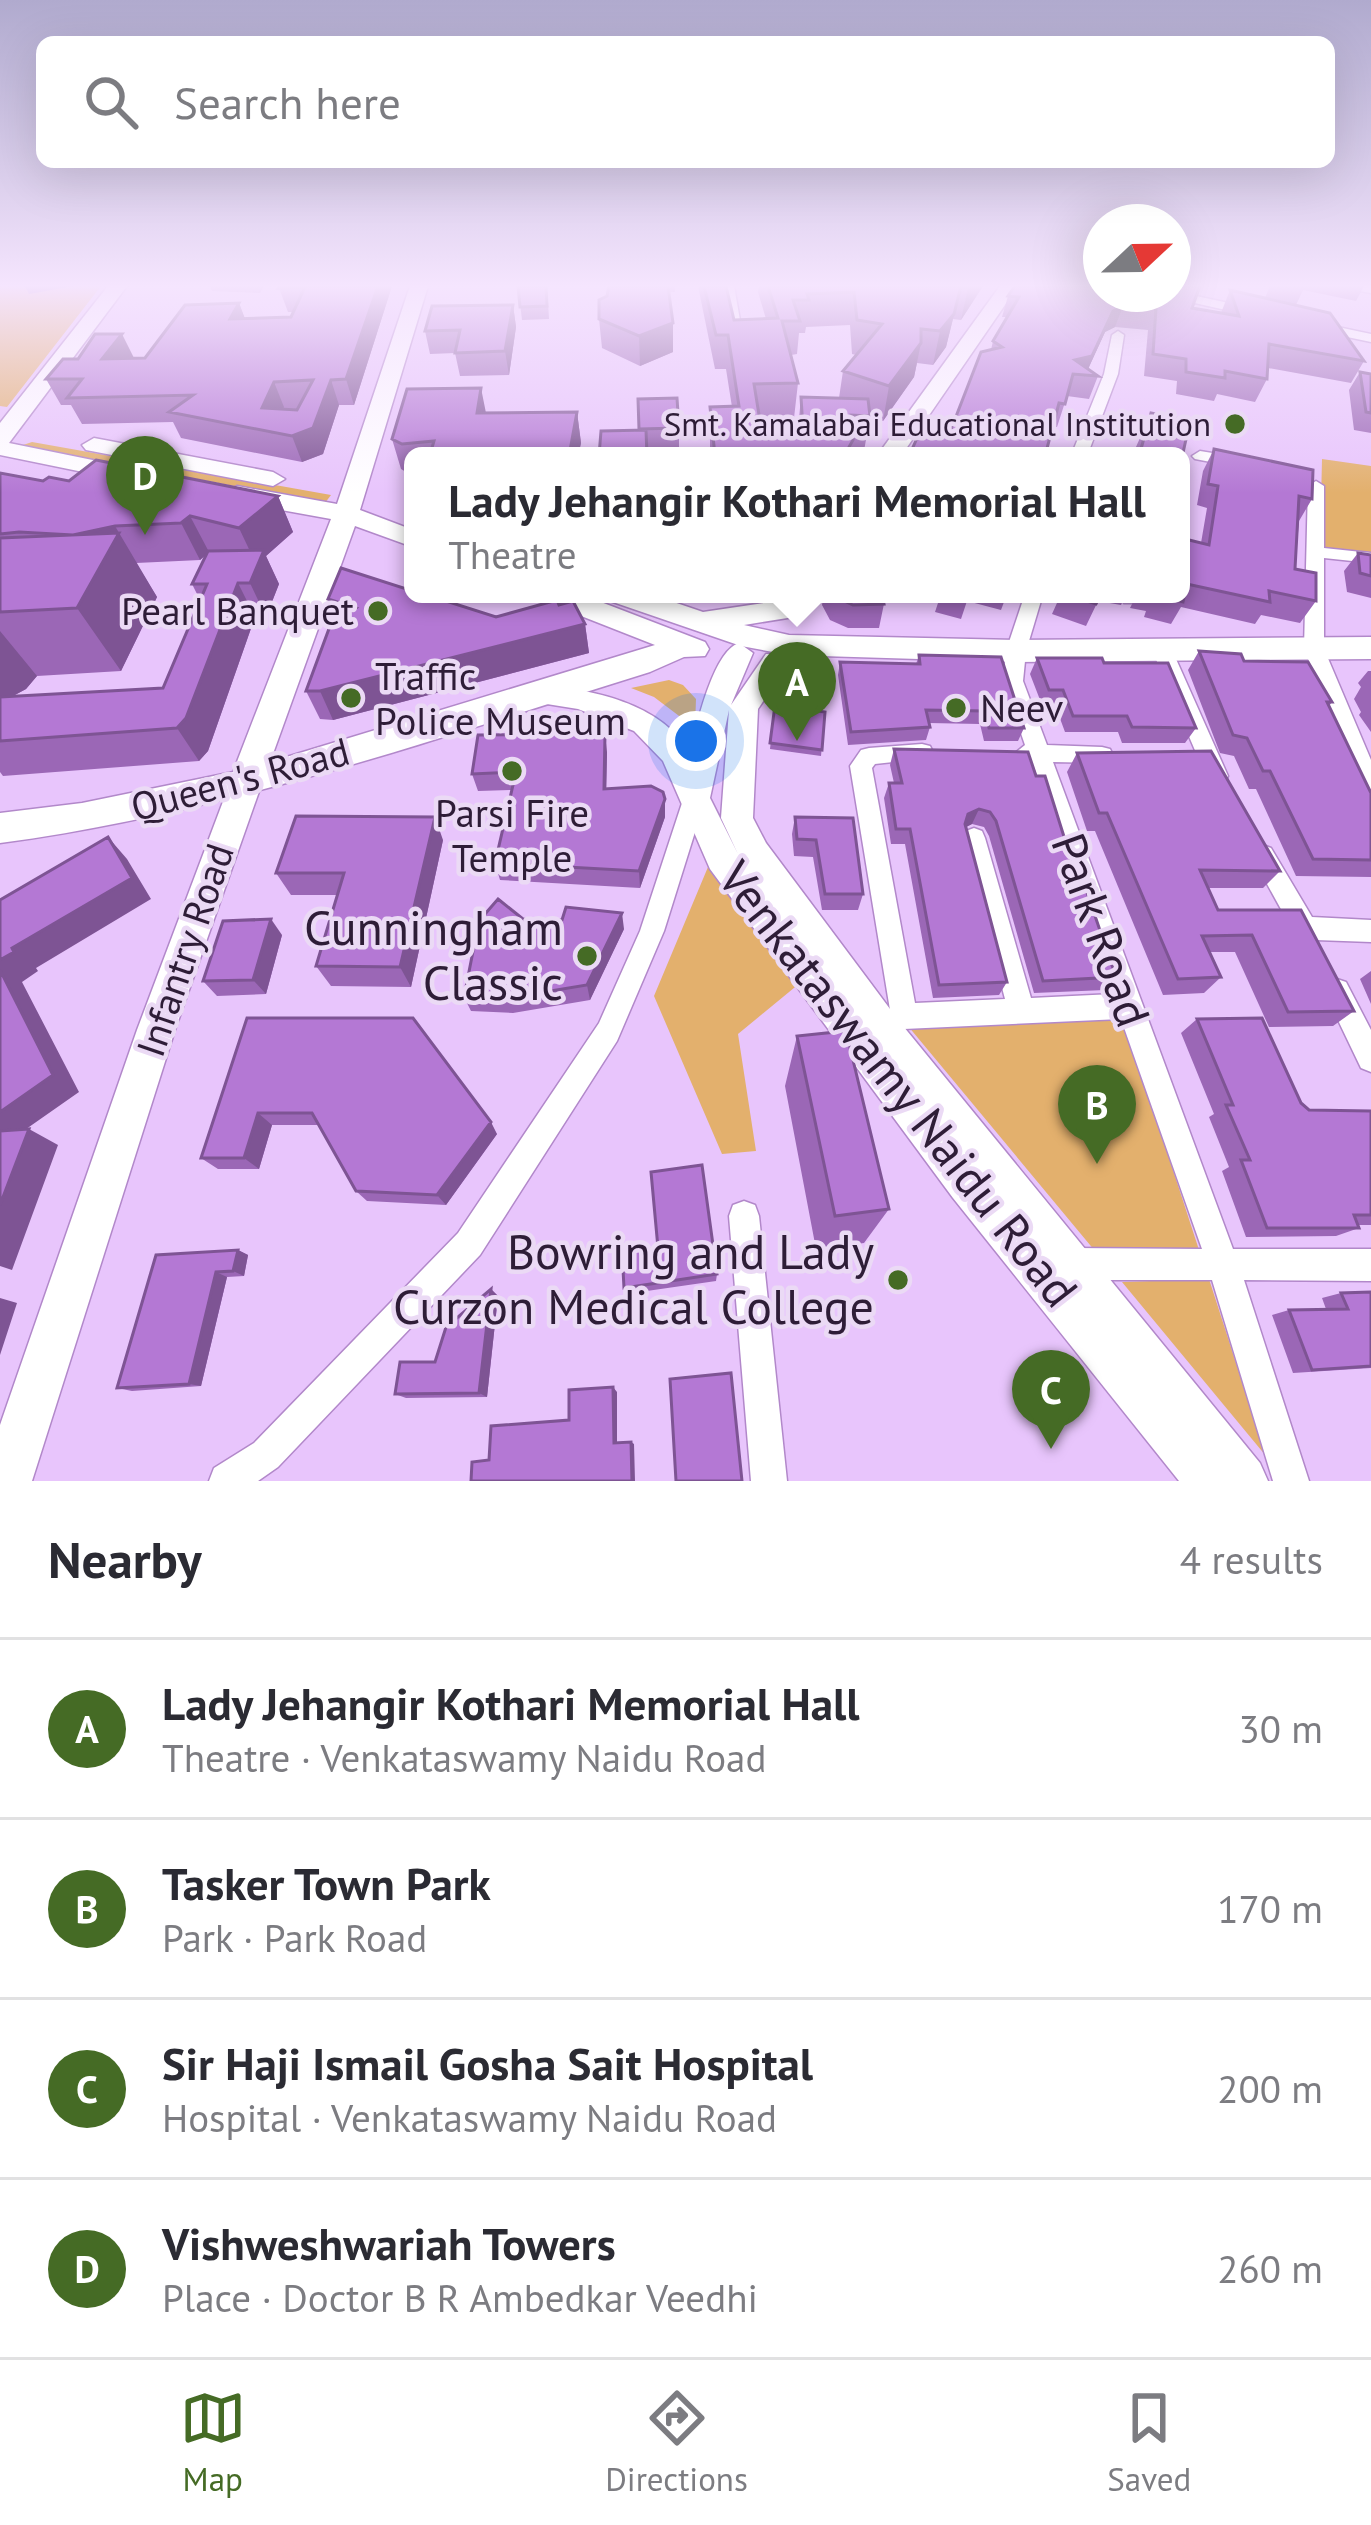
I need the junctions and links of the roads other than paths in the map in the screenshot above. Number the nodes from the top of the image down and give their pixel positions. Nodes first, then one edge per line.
1 (64, 355) edge
2 (396, 355) edge
3 (961, 355) edge
4 (1114, 355) edge
5 (2, 431) edge
6 (896, 447) edge
7 (1082, 447) edge
8 (1200, 456) dead end
9 (1246, 464) edge
10 (1292, 471) edge
11 (348, 504) junction
12 (404, 515) edge
13 (404, 534) edge
14 (1315, 552) junction
15 (1371, 558) edge
16 (584, 603) edge
17 (636, 603) edge
18 (792, 603) edge
19 (794, 603) edge
20 (794, 603) edge
21 (1031, 603) edge
22 (689, 634) junction
23 (746, 646) junction
24 (1371, 648) edge
25 (1314, 649) junction
26 (1162, 650) junction
27 (788, 651) junction
28 (1016, 651) junction
29 (538, 694) junction
30 (953, 752) edge
31 (995, 753) edge
32 (1037, 753) junction
33 (1122, 755) edge
34 (246, 783) junction
35 (1371, 786) edge
36 (1228, 795) edge
37 (694, 800) junction
38 (0, 828) edge
39 (1250, 833) edge
40 (974, 838) edge
41 (1371, 931) edge
42 (1314, 947) junction
43 (1129, 1006) junction
44 (1021, 1010) junction
45 (894, 1025) junction
46 (1371, 1058) edge
47 (744, 1216) dead end
48 (1069, 1264) junction
49 (1223, 1264) junction
50 (1371, 1265) edge
51 (6, 1481) edge
52 (227, 1481) edge
53 (769, 1481) edge
54 (1211, 1481) edge
55 (1242, 1481) edge
56 (1291, 1481) edge

1 - 5 main road
2 - 11 main road, Infantry Road
3 - 6 main road
4 - 7 street
5 - 11 main road
8 - 9 street
10 - 14 street
11 - 12 main road
11 - 13 main road
11 - 34 main road, Infantry Road
14 - 15 street
14 - 25 street
16 - 22 main road
17 - 22 main road
18 - 22 main road
19 - 23 main road
20 - 27 main road
21 - 28 street
22 - 23 main road
22 - 29 main road, Queen's Road
23 - 27 main road
23 - 37 street
24 - 25 main road
25 - 26 main road
25 - 35 street
26 - 28 main road
26 - 36 street
27 - 28 main road
27 - 45 street, Venkataswamy Naidu Road
28 - 32 street, Park Road
29 - 34 main road, Queen's Road
29 - 37 street, Venkataswamy Naidu Road
30 - 45 street
31 - 32 street
32 - 33 street
32 - 43 street, Park Road
34 - 38 main road, Queen's Road
34 - 51 street, Infantry Road
37 - 52 street
37 - 54 street, Venkataswamy Naidu Road
39 - 42 street
40 - 44 street
41 - 42 street
42 - 46 street
43 - 44 street
43 - 49 street, Park Road
44 - 45 street
45 - 48 street, Venkataswamy Naidu Road
47 - 53 street
48 - 49 street
48 - 55 street, Venkataswamy Naidu Road
49 - 50 street
49 - 56 street, Park Road

